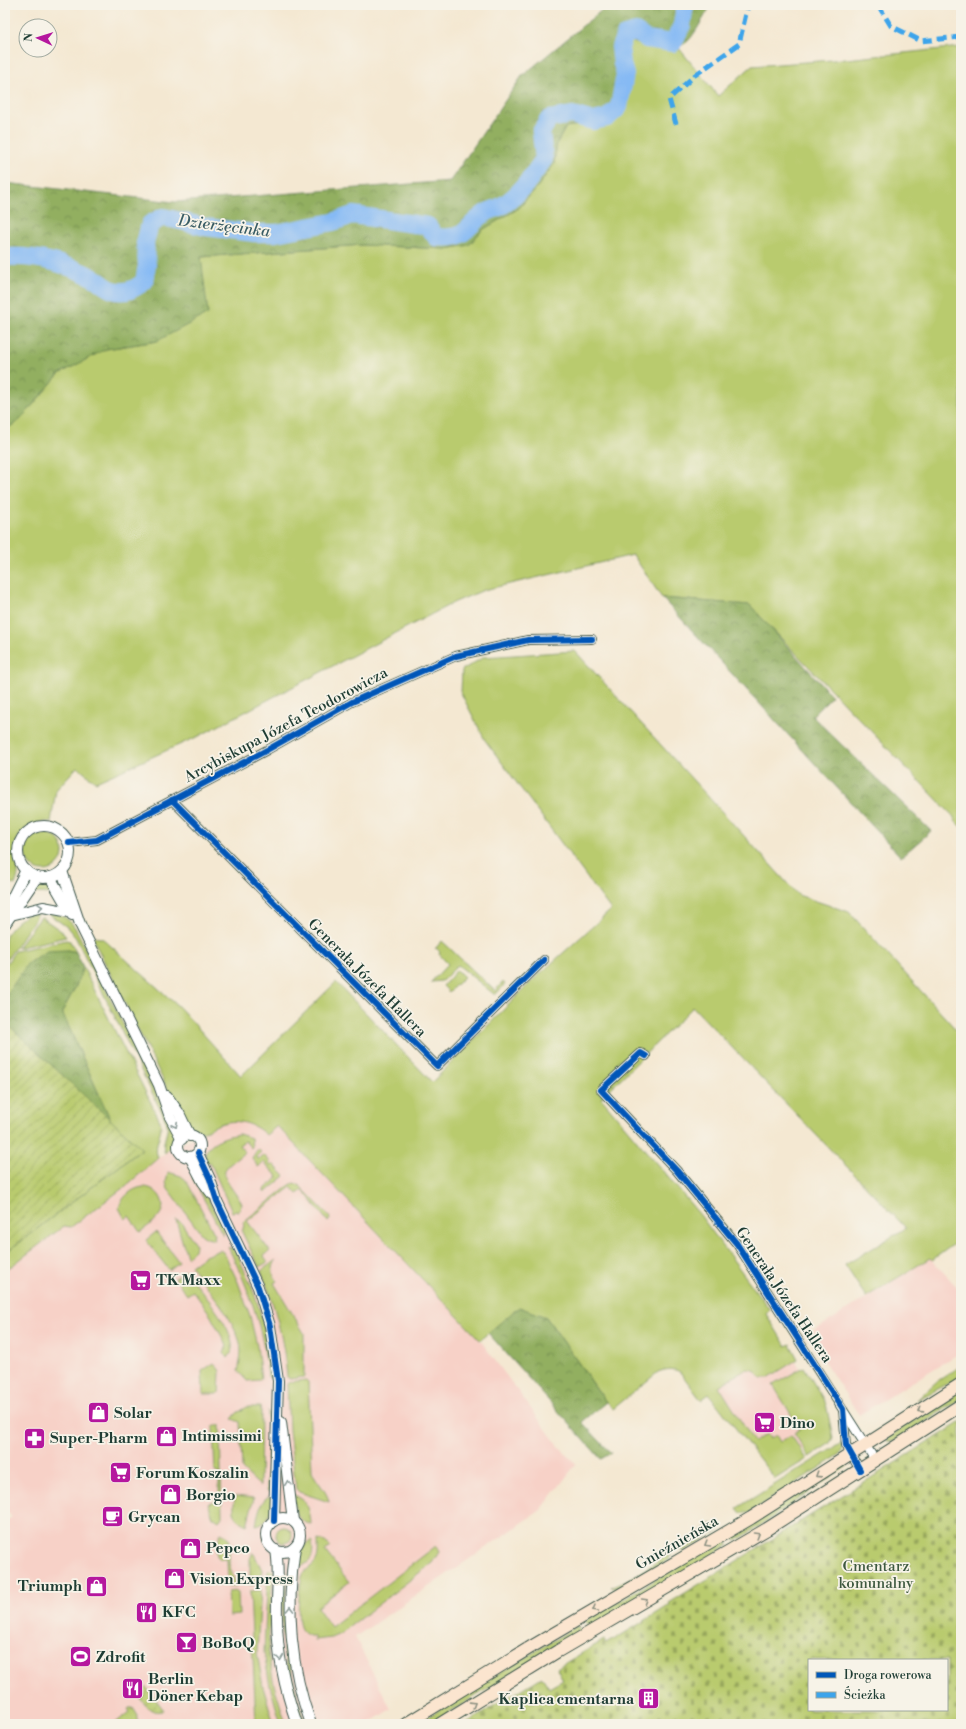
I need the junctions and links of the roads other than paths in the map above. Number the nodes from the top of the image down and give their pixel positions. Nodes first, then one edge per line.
1 (592, 640) dead end
2 (172, 800) junction
3 (69, 843) junction
4 (26, 870) junction
5 (62, 871) junction
6 (37, 877) junction
7 (50, 877) junction
8 (70, 912) junction
9 (8, 914) edge
10 (5, 924) edge
11 (80, 924) junction
12 (544, 960) dead end
13 (646, 1056) dead end
14 (186, 1137) junction
15 (194, 1155) junction
16 (961, 1384) edge
17 (278, 1402) junction
18 (961, 1405) edge
19 (843, 1409) junction
20 (866, 1445) junction
21 (851, 1454) junction
22 (876, 1460) junction
23 (860, 1470) junction
24 (274, 1521) junction
25 (293, 1521) junction
26 (295, 1547) junction
27 (276, 1550) junction
28 (297, 1724) edge
29 (311, 1724) edge
30 (406, 1724) edge
31 (440, 1724) edge

1 - 2 street, Arcybiskupa Józefa Teodorowicza
2 - 3 street, Arcybiskupa Józefa Teodorowicza
2 - 12 street, Generała Józefa Hallera
3 - 4 street
3 - 5 street
4 - 6 street
4 - 9 street
5 - 7 street
5 - 11 street
6 - 7 street
6 - 9 street
7 - 8 street
9 -> 8 street
8 - 11 street
9 - 10 street
11 - 14 street
13 - 19 street, Generała Józefa Hallera
14 - 15 street
14 - 15 street
15 - 17 street
16 -> 20 main road, Gnieźnieńska
17 - 24 street
25 -> 17 street
18 - 22 main road
19 - 20 street, Generała Józefa Hallera
19 - 21 street, Generała Józefa Hallera
20 - 21 main road, Gnieźnieńska
20 - 22 street, Generała Józefa Hallera
21 - 23 street, Generała Józefa Hallera
21 -> 30 main road, Gnieźnieńska
22 - 23 main road
31 -> 23 main road
24 - 25 street
24 - 27 street
25 - 26 street
26 - 27 street
29 -> 26 street
27 -> 28 street

